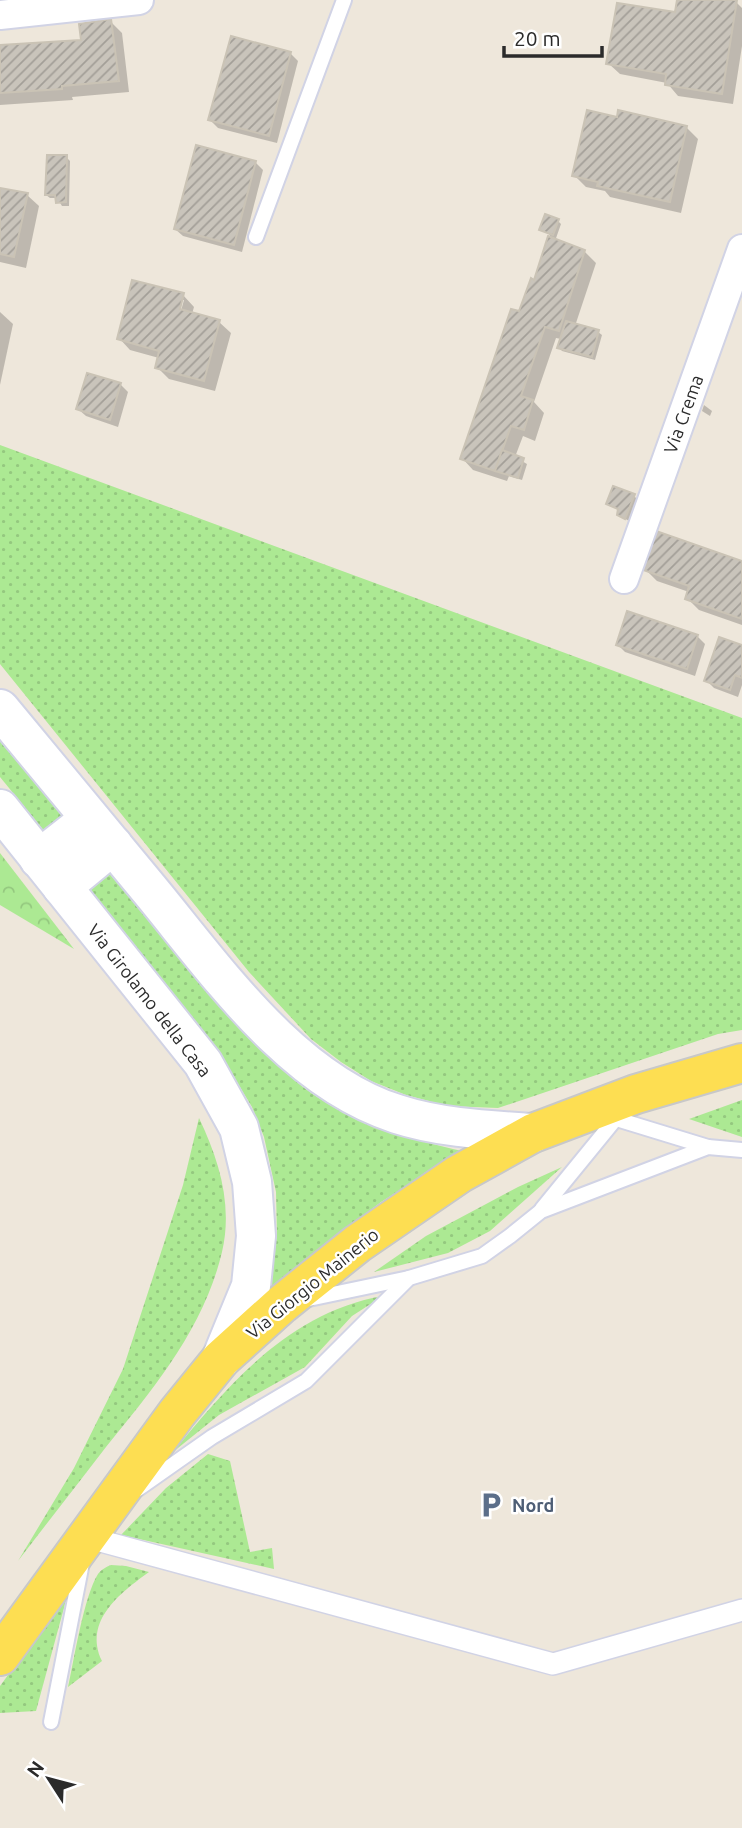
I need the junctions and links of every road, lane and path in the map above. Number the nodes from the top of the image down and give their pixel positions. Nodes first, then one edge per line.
1 (139, 0) edge
2 (344, 0) edge
3 (0, 15) edge
4 (256, 237) dead end
5 (742, 249) edge
6 (624, 579) dead end
7 (0, 709) edge
8 (0, 809) edge
9 (101, 832) junction
10 (51, 873) junction
11 (742, 1063) edge
12 (614, 1108) junction
13 (533, 1133) junction
14 (708, 1147) junction
15 (742, 1150) edge
16 (541, 1210) junction
17 (409, 1278) junction
18 (282, 1304) junction
19 (221, 1359) junction
20 (96, 1525) junction
21 (742, 1610) edge
22 (0, 1656) edge
23 (51, 1722) dead end

1 - 3 street
2 - 4 lane
5 - 6 street, Via Crema
7 - 9 main road
8 - 10 main road, Via Girolamo della Casa
9 - 10 main road
9 - 13 main road
10 - 19 main road, Via Girolamo della Casa
11 - 12 main road, Via Giorgio Mainerio
12 - 13 main road, Via Giorgio Mainerio
12 - 14 lane
12 - 16 lane
13 - 18 main road, Via Giorgio Mainerio
14 - 15 lane
14 - 16 lane
16 - 17 lane
17 - 18 lane
17 - 20 lane
18 - 19 main road, Via Giorgio Mainerio
19 - 20 main road, Via Giorgio Mainerio
20 - 21 street
20 - 22 main road, Via Giorgio Mainerio
20 - 23 lane

